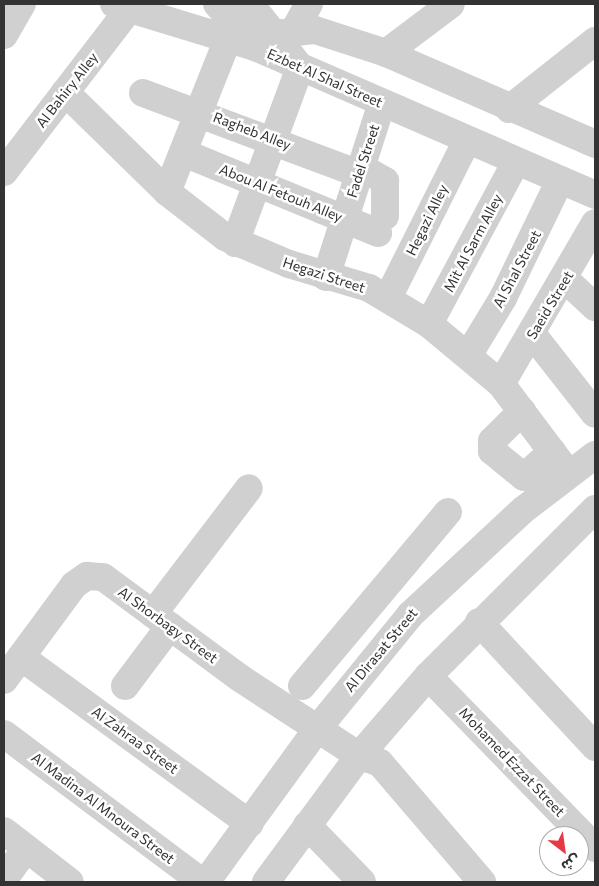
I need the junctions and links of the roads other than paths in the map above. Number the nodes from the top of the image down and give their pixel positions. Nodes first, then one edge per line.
1 (22, 4) edge
2 (217, 4) edge
3 (250, 4) edge
4 (309, 4) edge
5 (451, 4) edge
6 (122, 6) edge
7 (4, 35) edge
8 (274, 37) junction
9 (228, 39) junction
10 (595, 41) edge
11 (386, 53) junction
12 (300, 67) junction
13 (65, 92) junction
14 (143, 92) dead end
15 (382, 103) junction
16 (509, 109) junction
17 (201, 111) junction
18 (274, 138) junction
19 (466, 142) junction
20 (595, 144) edge
21 (184, 153) junction
22 (516, 162) junction
23 (360, 170) junction
24 (4, 172) edge
25 (560, 180) junction
26 (257, 184) junction
27 (167, 192) junction
28 (595, 195) edge
29 (345, 219) junction
30 (595, 223) edge
31 (382, 224) joint
32 (235, 243) junction
33 (326, 277) junction
34 (566, 280) junction
35 (388, 298) junction
36 (595, 306) edge
37 (429, 324) junction
38 (533, 335) junction
39 (469, 354) junction
40 (501, 384) junction
41 (522, 411) junction
42 (595, 414) edge
43 (595, 455) edge
44 (560, 463) junction
45 (249, 488) dead end
46 (595, 509) edge
47 (448, 512) dead end
48 (389, 583) junction
49 (419, 606) junction
50 (161, 620) junction
51 (479, 622) junction
52 (21, 657) junction
53 (428, 676) junction
54 (4, 680) edge
55 (125, 686) dead end
56 (302, 686) dead end
57 (318, 728) junction
58 (4, 734) edge
59 (595, 747) edge
60 (359, 756) junction
61 (250, 824) junction
62 (307, 825) junction
63 (4, 831) edge
64 (595, 848) edge
65 (26, 850) junction
66 (4, 879) edge
67 (272, 880) edge
68 (70, 882) edge
69 (204, 882) edge
70 (362, 882) edge
71 (482, 882) edge

1 - 7 street
2 - 8 street
3 - 8 street
4 - 8 street
5 - 11 street
6 - 9 street
6 - 13 street, Al Bahiry Alley
8 - 9 street
8 - 11 street
8 - 12 street
9 - 17 street
10 - 16 street
11 - 16 street
12 - 15 street, Ezbet Al Shal Street
12 - 18 street
13 - 24 street, Al Bahiry Alley
13 - 27 street, Hegazi Street
14 - 17 street, Ragheb Alley
15 - 19 street, Ezbet Al Shal Street
15 - 23 street, Fadel Street
16 - 20 street
17 - 18 street, Ragheb Alley
17 - 21 street
18 - 23 street, Ragheb Alley
18 - 26 street
19 - 22 street, Ezbet Al Shal Street
19 - 35 street, Hegazi Alley
21 - 26 street, Abou Al Fetouh Alley
21 - 27 street
22 - 25 street, Ezbet Al Shal Street
22 - 37 street, Mit Al Sarm Alley
23 - 29 street, Fadel Street
23 - 31 street, Ragheb Alley
25 - 28 street, Ezbet Al Shal Street
25 - 39 street, Al Shal Street
26 - 29 street, Abou Al Fetouh Alley
26 - 32 street
27 - 32 street, Hegazi Street
29 - 31 street, Abou Al Fetouh Alley
29 - 33 street, Fadel Street
30 - 34 street, Saeid Street
32 - 33 street, Hegazi Street
33 - 35 street, Hegazi Street
34 - 36 street
34 - 38 street, Saeid Street
35 - 37 street, Hegazi Street
37 - 39 street, Hegazi Street
38 - 40 street, Saeid Street
38 - 42 street
39 - 40 street, Hegazi Street
40 - 41 street, Hegazi Street
41 - 44 street, Hegazi Street
41 - 44 street
43 - 44 street, Al Dirasat Street
44 - 49 street, Al Dirasat Street
45 - 50 street
46 - 51 street
47 - 48 street
48 - 49 street
48 - 56 street
49 - 57 street, Al Dirasat Street
50 - 52 street, Al Shorbagy Street
50 - 55 street
50 - 57 street, Al Shorbagy Street
51 - 53 street
51 - 59 street
52 - 54 street, Al Shorbagy Street
52 - 61 street, Al Zahraa Street
53 - 60 street
53 - 64 street, Mohamed Ezzat Street
57 - 60 street, Al Shorbagy Street
57 - 61 street, Al Dirasat Street
58 - 69 street, Al Madina Al Mnoura Street
60 - 62 street
60 - 71 street, Al Shorbagy Street
61 - 69 street, Al Dirasat Street
62 - 67 street
62 - 70 street
63 - 65 street
65 - 66 street
65 - 68 street

